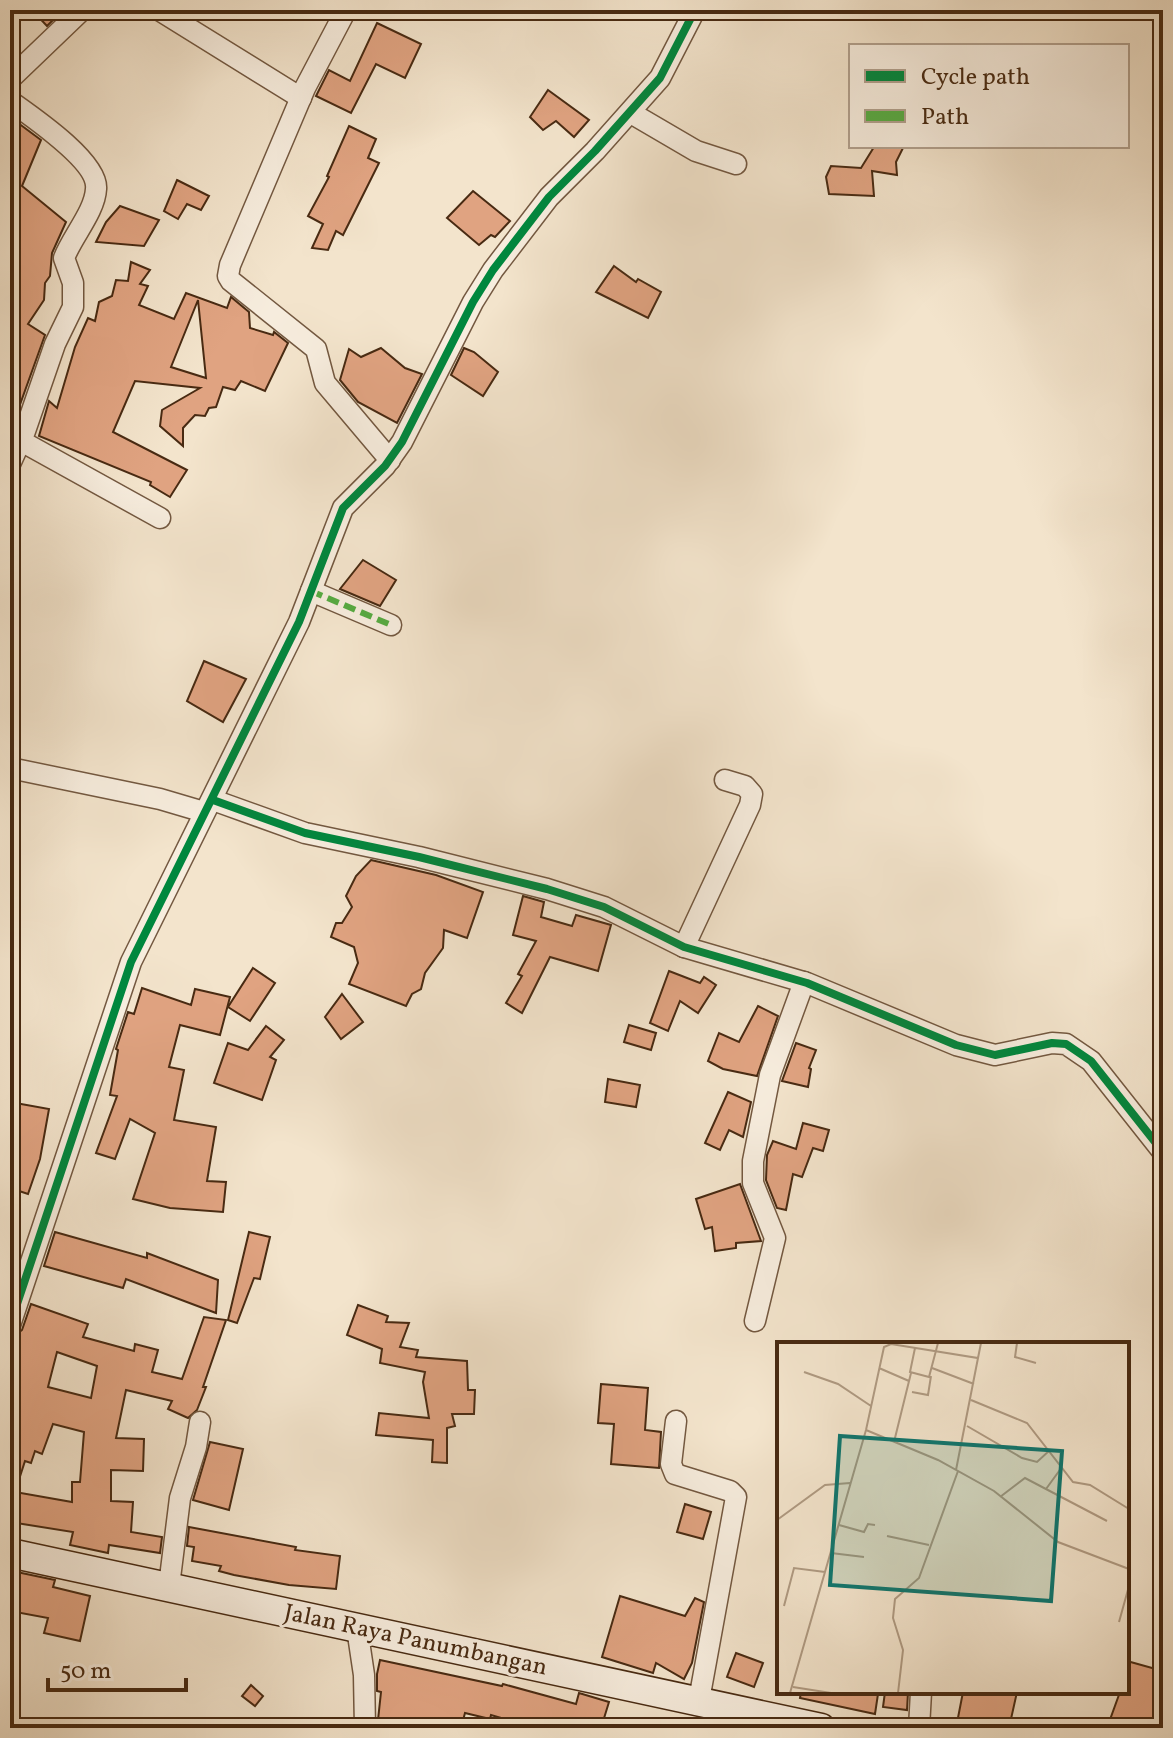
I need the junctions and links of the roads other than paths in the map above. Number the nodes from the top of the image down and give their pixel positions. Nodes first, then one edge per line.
1 (82, 10) edge
2 (159, 10) edge
3 (346, 10) edge
4 (695, 10) edge
5 (10, 79) edge
6 (301, 98) junction
7 (10, 101) edge
8 (631, 113) junction
9 (736, 164) dead end
10 (21, 441) junction
11 (390, 460) junction
12 (10, 464) edge
13 (160, 518) dead end
14 (311, 591) junction
15 (391, 625) dead end
16 (10, 768) edge
17 (725, 780) dead end
18 (209, 806) junction
19 (684, 947) junction
20 (804, 982) junction
21 (1163, 1152) edge
22 (11, 1316) edge
23 (755, 1321) dead end
24 (676, 1421) dead end
25 (200, 1422) dead end
26 (10, 1553) edge
27 (169, 1586) junction
28 (357, 1628) junction
29 (921, 1694) edge
30 (699, 1700) junction
31 (365, 1728) edge
32 (821, 1728) edge
33 (919, 1728) edge

1 - 5 street
2 - 6 street
3 - 6 street
4 - 8 street
6 - 11 street
7 - 10 street
8 - 9 street
8 - 11 street
10 - 12 street
10 - 13 street
11 - 14 street
14 - 15 street
14 - 18 street
16 - 18 street
17 - 19 street
18 - 19 street
18 - 22 street
19 - 20 street
20 - 21 street
20 - 23 street
24 - 30 street
25 - 27 street
26 - 27 main road, Jalan Raya Panumbangan
27 - 28 main road, Jalan Raya Panumbangan
28 - 30 main road, Jalan Raya Panumbangan
28 - 31 street
29 - 33 street
30 - 32 main road, Jalan Raya Panumbangan

